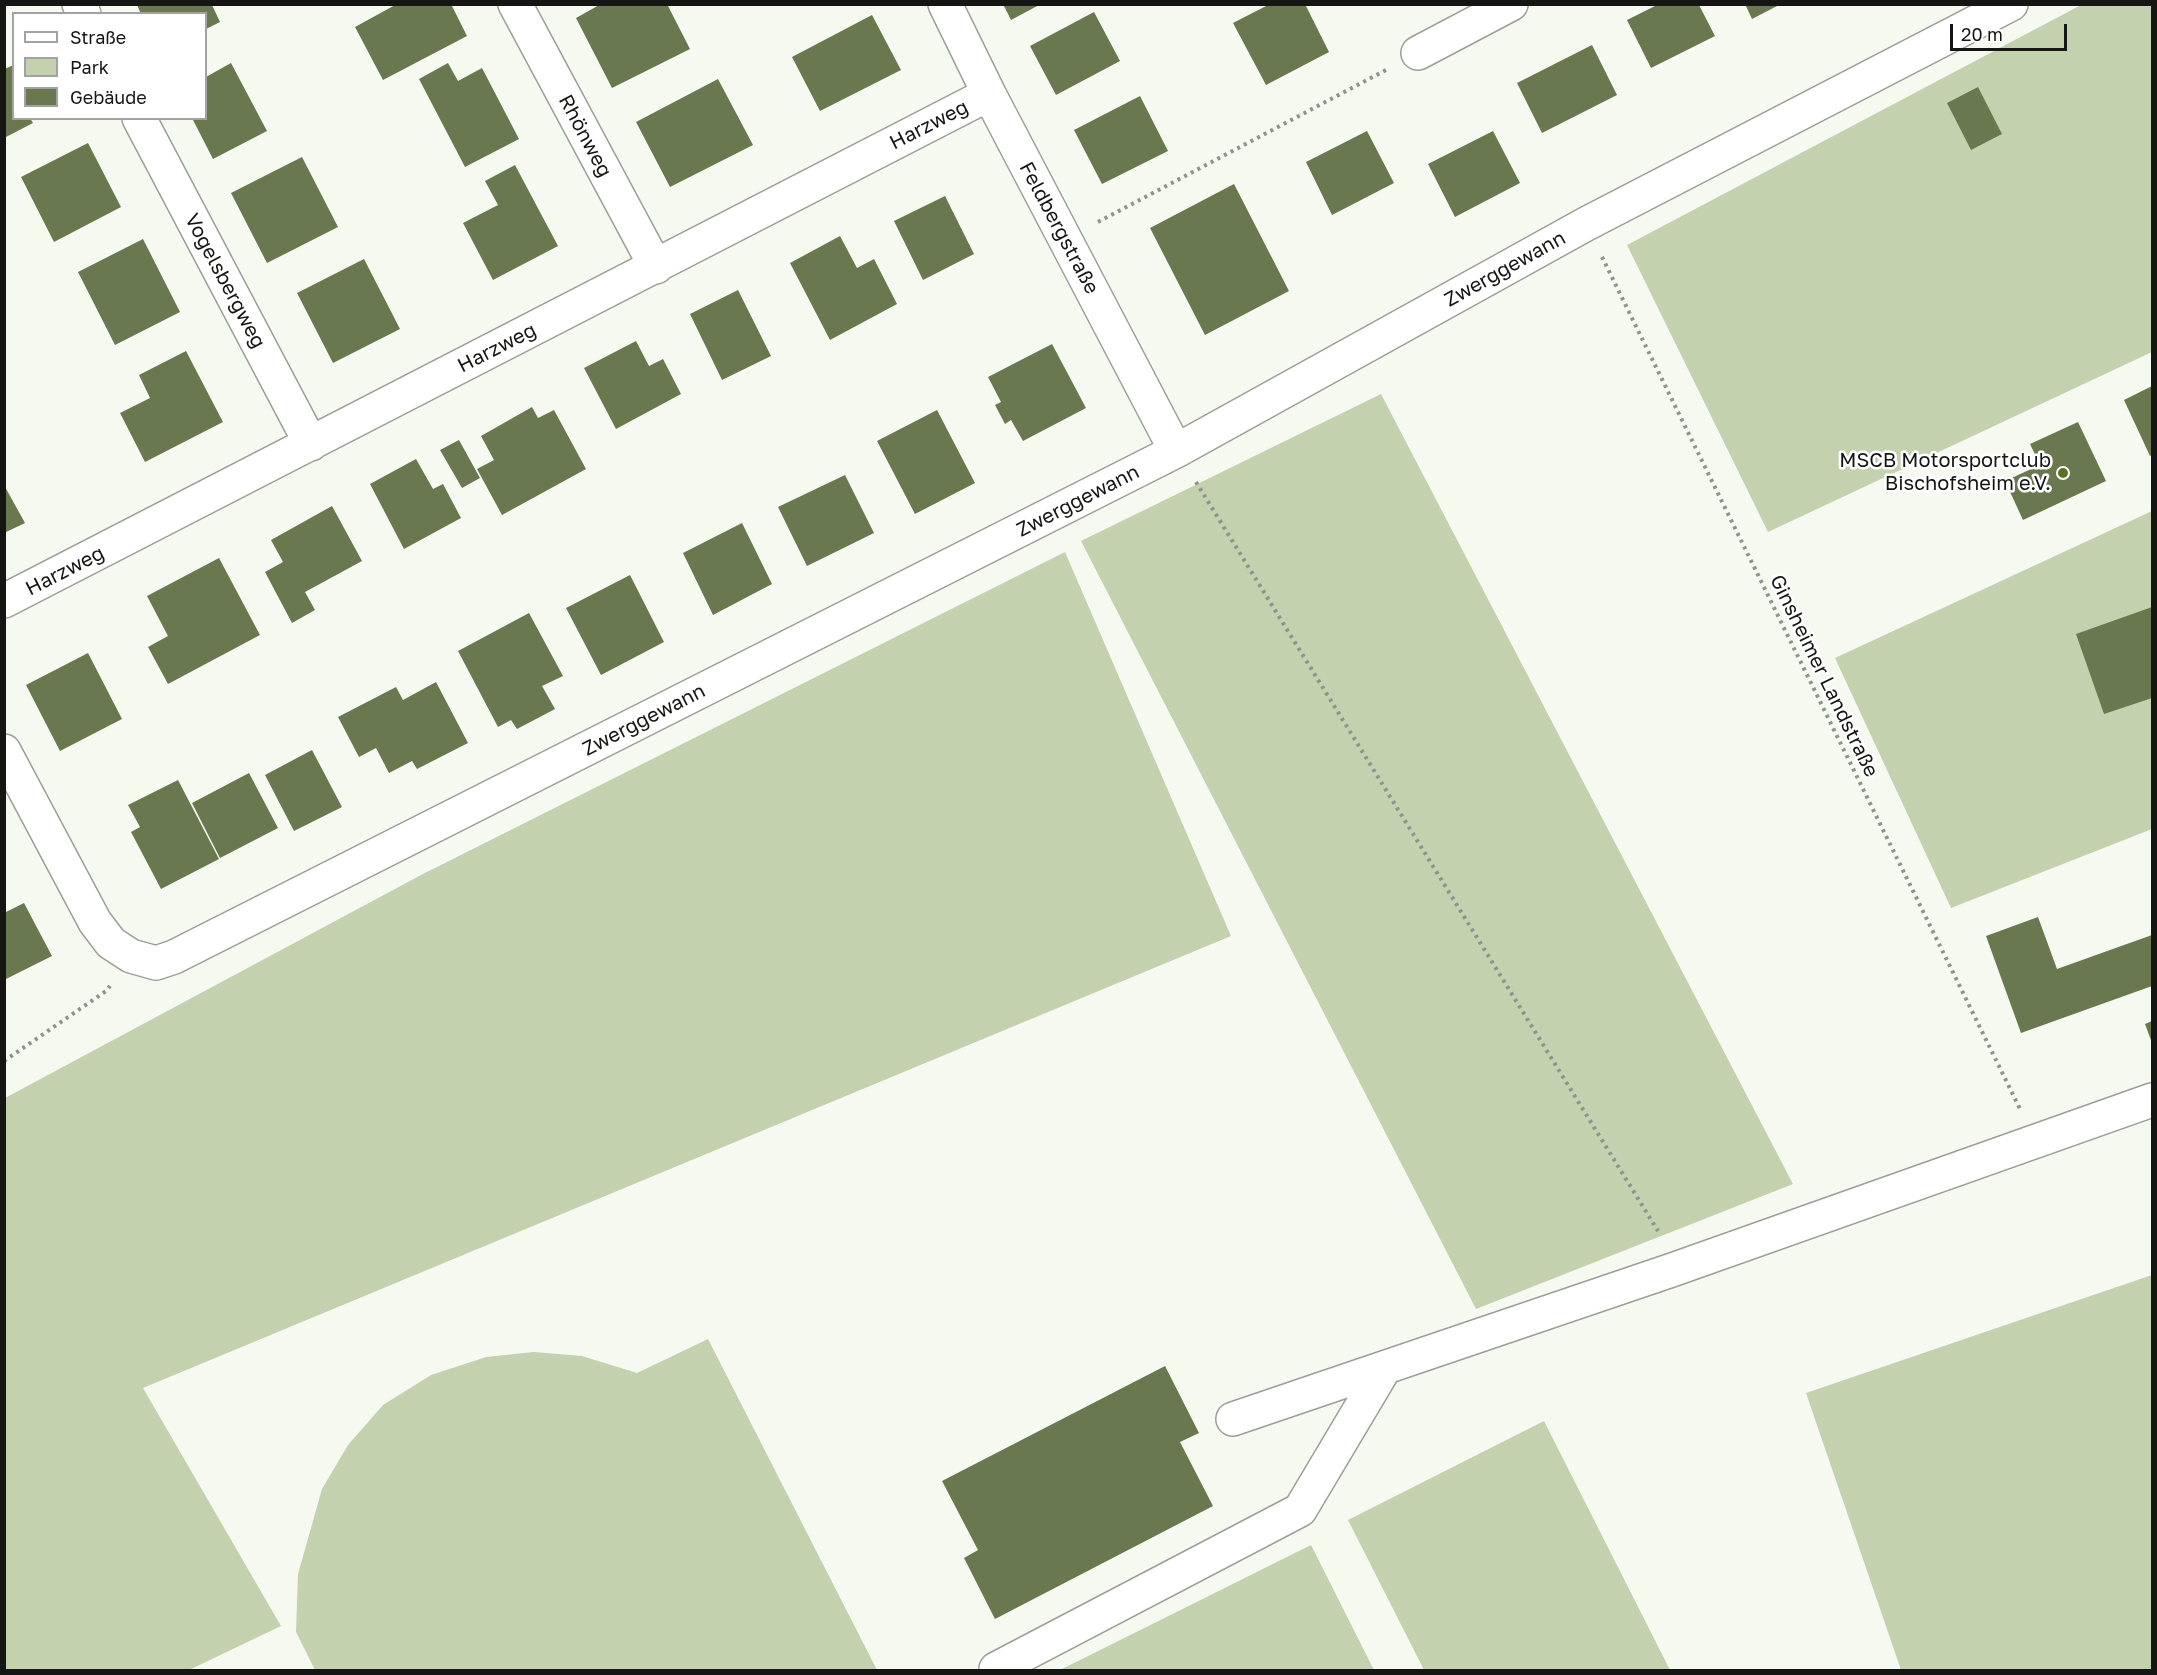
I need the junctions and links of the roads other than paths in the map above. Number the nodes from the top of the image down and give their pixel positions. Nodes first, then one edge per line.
1 (515, 4) edge
2 (945, 4) edge
3 (1511, 4) edge
4 (2011, 4) edge
5 (1418, 53) road end
6 (989, 94) junction
7 (140, 120) edge
8 (656, 267) junction
9 (311, 444) junction
10 (1176, 451) junction
11 (4, 602) edge
12 (4, 751) edge
13 (2152, 1100) edge
14 (1384, 1369) junction
15 (1233, 1419) dead end
16 (996, 1669) dead end

1 - 8 street, Rhönweg
2 - 6 street, Feldbergstraße
3 - 5 street
4 - 10 street, Zwerggewann
6 - 8 street, Harzweg
6 - 10 street, Feldbergstraße
7 - 9 street, Vogelsbergweg
8 - 9 street, Harzweg
9 - 11 street, Harzweg
10 - 12 street, Zwerggewann
13 - 14 street
14 - 15 street
14 - 16 street

